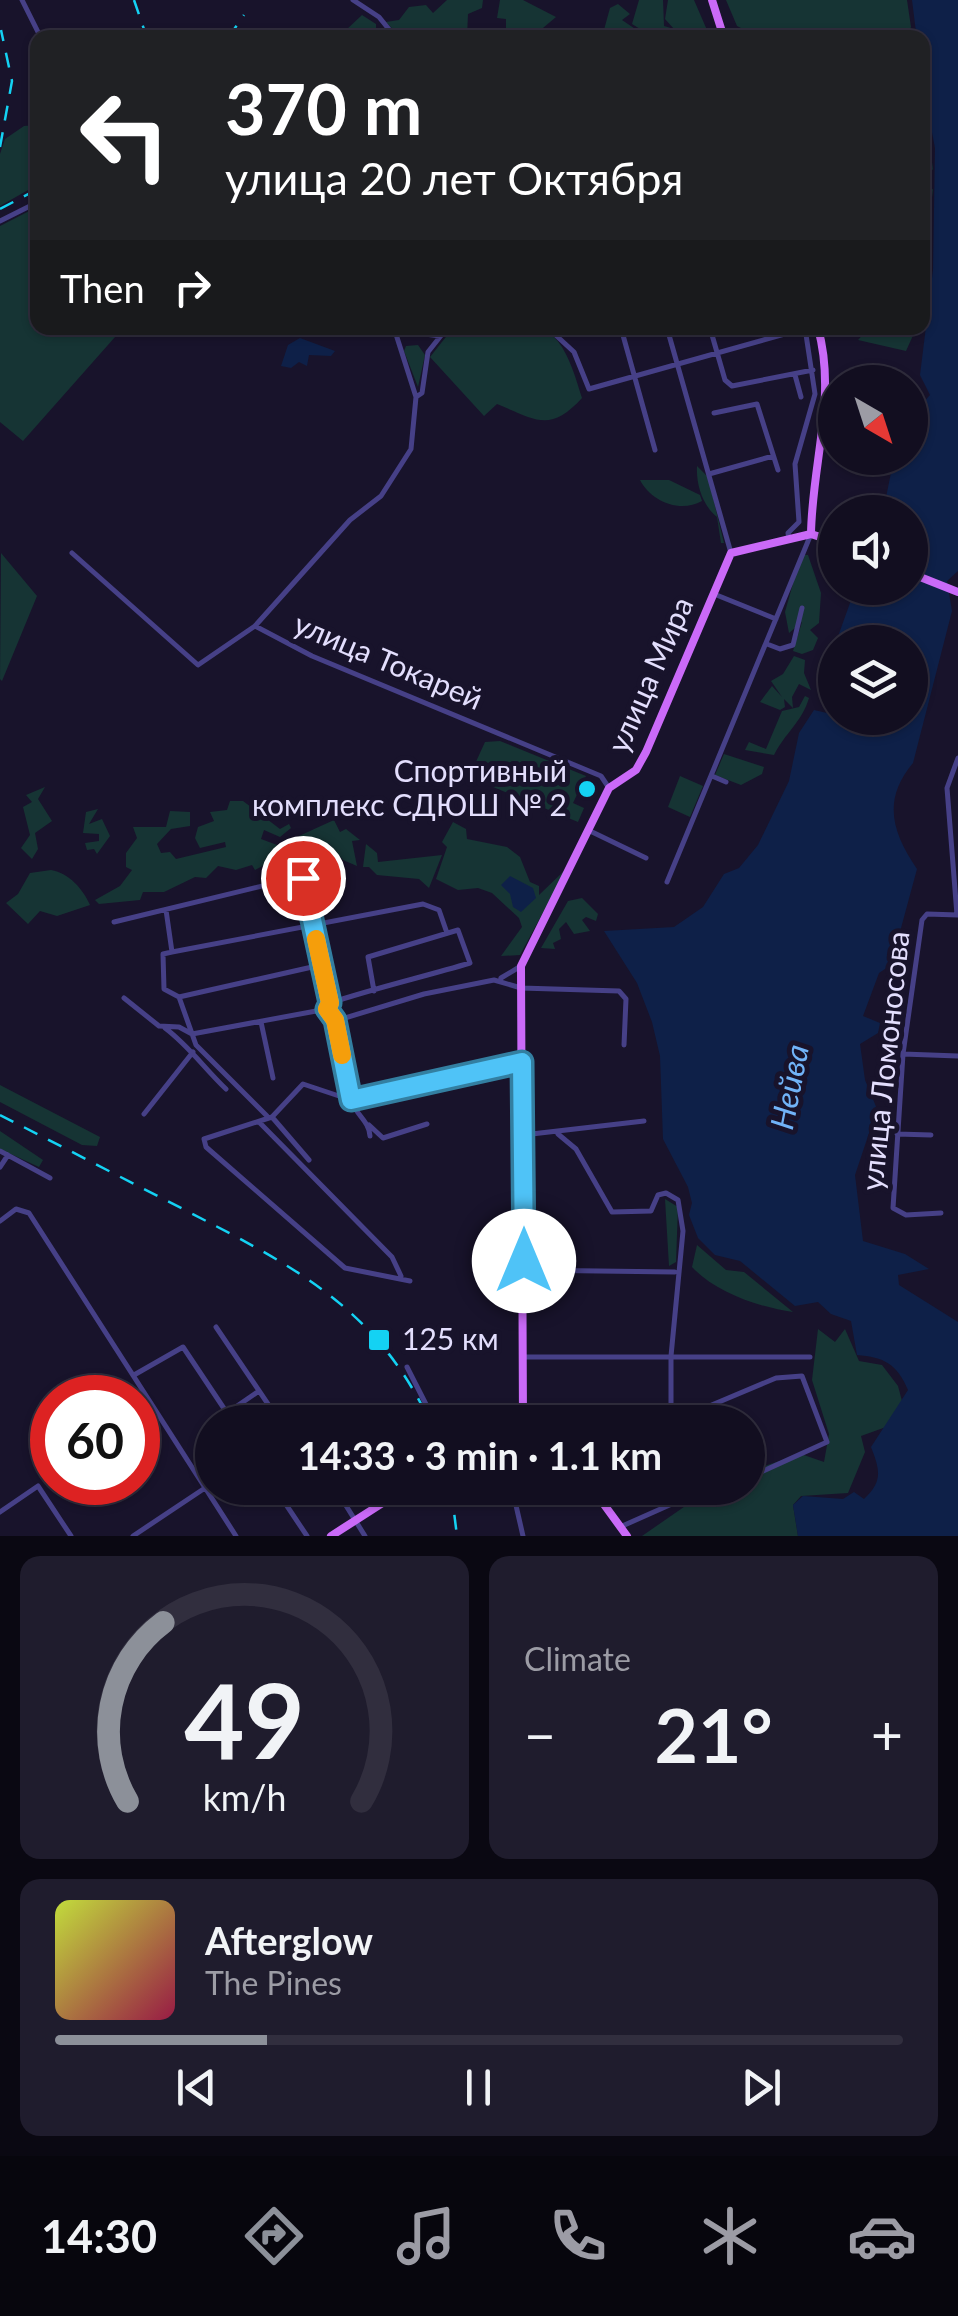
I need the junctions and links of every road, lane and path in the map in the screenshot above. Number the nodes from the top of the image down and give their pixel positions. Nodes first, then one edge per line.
1 (22, 0) edge
2 (353, 0) edge
3 (712, 0) edge
4 (37, 30) edge
5 (390, 30) edge
6 (721, 30) edge
7 (30, 206) edge
8 (0, 221) edge
9 (396, 335) edge
10 (433, 335) edge
11 (556, 335) edge
12 (623, 335) edge
13 (669, 335) edge
14 (712, 335) edge
15 (772, 335) edge
16 (807, 335) edge
17 (820, 335) edge
18 (440, 336) joint
19 (716, 353) junction
20 (678, 364) junction
21 (814, 370) junction
22 (795, 375) junction
23 (634, 376) junction
24 (416, 397) junction
25 (801, 397) dead end
26 (714, 413) dead end
27 (655, 450) dead end
28 (773, 456) junction
29 (778, 470) dead end
30 (709, 474) junction
31 (811, 534) junction
32 (818, 536) edge
33 (789, 539) junction
34 (72, 554) dead end
35 (732, 554) junction
36 (928, 580) edge
37 (958, 592) edge
38 (712, 594) junction
39 (802, 608) dead end
40 (776, 619) junction
41 (255, 626) junction
42 (766, 644) junction
43 (957, 762) edge
44 (712, 776) junction
45 (726, 782) dead end
46 (608, 788) junction
47 (588, 830) junction
48 (646, 858) dead end
49 (667, 882) dead end
50 (166, 910) junction
51 (957, 916) edge
52 (114, 922) dead end
53 (313, 926) junction
54 (447, 932) junction
55 (172, 952) junction
56 (322, 966) junction
57 (521, 966) junction
58 (498, 980) junction
59 (521, 988) junction
60 (374, 991) junction
61 (179, 997) junction
62 (124, 998) dead end
63 (328, 1006) junction
64 (335, 1020) junction
65 (261, 1022) junction
66 (165, 1028) junction
67 (192, 1034) junction
68 (196, 1045) junction
69 (624, 1045) dead end
70 (193, 1054) junction
71 (904, 1054) junction
72 (958, 1056) edge
73 (522, 1062) junction
74 (273, 1078) dead end
75 (226, 1089) dead end
76 (351, 1100) junction
77 (144, 1114) dead end
78 (270, 1116) junction
79 (644, 1121) dead end
80 (260, 1122) junction
81 (427, 1124) dead end
82 (369, 1125) junction
83 (558, 1134) junction
84 (897, 1134) junction
85 (370, 1136) dead end
86 (522, 1136) junction
87 (931, 1136) dead end
88 (0, 1151) edge
89 (8, 1155) junction
90 (308, 1160) dead end
91 (0, 1167) edge
92 (50, 1178) dead end
93 (940, 1213) dead end
94 (0, 1220) edge
95 (523, 1270) junction
96 (677, 1272) junction
97 (401, 1276) junction
98 (410, 1281) dead end
99 (216, 1327) dead end
100 (671, 1356) junction
101 (522, 1357) junction
102 (810, 1357) dead end
103 (407, 1367) dead end
104 (132, 1375) edge
105 (135, 1375) edge
106 (259, 1391) junction
107 (222, 1405) edge
108 (239, 1405) edge
109 (269, 1405) edge
110 (427, 1405) edge
111 (523, 1405) edge
112 (673, 1405) edge
113 (714, 1405) edge
114 (160, 1418) edge
115 (765, 1470) edge
116 (195, 1472) edge
117 (195, 1495) edge
118 (216, 1505) edge
119 (286, 1505) edge
120 (345, 1505) edge
121 (380, 1505) edge
122 (516, 1505) edge
123 (604, 1505) edge
124 (670, 1505) edge
125 (0, 1512) edge
126 (356, 1521) junction
127 (620, 1527) junction
128 (71, 1536) edge
129 (132, 1536) edge
130 (236, 1536) edge
131 (307, 1536) edge
132 (331, 1536) edge
133 (365, 1536) edge
134 (523, 1536) edge
135 (627, 1536) edge

1 - 4 street
2 - 5 street
3 - 6 main road
7 - 8 street
9 - 24 street
10 - 18 street
11 - 23 street
12 - 23 street
13 - 20 street
14 - 19 street
15 - 19 street
16 - 21 street
17 - 31 main road
18 - 24 street
19 - 20 street
19 - 22 street
20 - 23 street
20 - 30 street
21 - 22 street
21 - 33 street
22 - 25 street
23 - 27 street
24 - 41 street
26 - 28 street
28 - 29 street
28 - 30 street
30 - 35 street
31 - 32 main road
31 - 33 main road
31 - 40 street
33 - 35 main road
34 - 41 street, улица Токарей
35 - 38 main road, улица Мира
36 - 37 main road
38 - 40 street
38 - 46 main road, улица Мира
39 - 42 street
40 - 42 street
41 - 46 street, улица Токарей
42 - 44 street
43 - 51 street
44 - 45 street
44 - 49 street
46 - 47 main road, улица Мира
47 - 48 street
47 - 57 main road, улица Мира
50 - 52 street
50 - 53 street
50 - 55 street
51 - 71 street, улица Ломоносова
53 - 54 street
53 - 55 street
53 - 56 street
54 - 60 street
54 - 60 street
55 - 61 street
56 - 61 street
56 - 63 street
57 - 58 street
57 - 59 main road
58 - 59 street
58 - 64 street
59 - 69 street
59 - 73 main road
60 - 63 street
61 - 67 street
62 - 66 street
63 - 64 street
63 - 65 street
64 - 76 street
65 - 67 street
65 - 74 street
66 - 67 street
66 - 70 street
67 - 68 street
68 - 70 street
68 - 78 street
70 - 75 street
70 - 77 street
71 - 72 street
71 - 84 street, улица Ломоносова
73 - 76 street
73 - 86 main road
76 - 78 street
76 - 82 street
78 - 80 street
78 - 90 street
79 - 83 street
80 - 97 street
80 - 97 street
81 - 82 street
82 - 85 street
83 - 86 street
83 - 96 street
84 - 87 street
84 - 93 street, улица Ломоносова
86 - 95 main road
88 - 89 street
89 - 91 street
89 - 92 street
94 - 104 street
95 - 96 street
95 - 101 main road
96 - 100 street
97 - 98 street
99 - 106 street
100 - 101 street
100 - 102 street
100 - 112 street
101 - 111 main road
103 - 110 street
105 - 107 street
106 - 108 street
106 - 109 street
113 - 115 street
114 - 116 street
117 - 129 street
118 - 130 street
119 - 131 street
120 - 126 street
121 - 126 main road
122 - 134 street
123 - 127 main road
124 - 127 street
125 - 128 street
126 - 132 main road
126 - 133 street
127 - 135 main road

